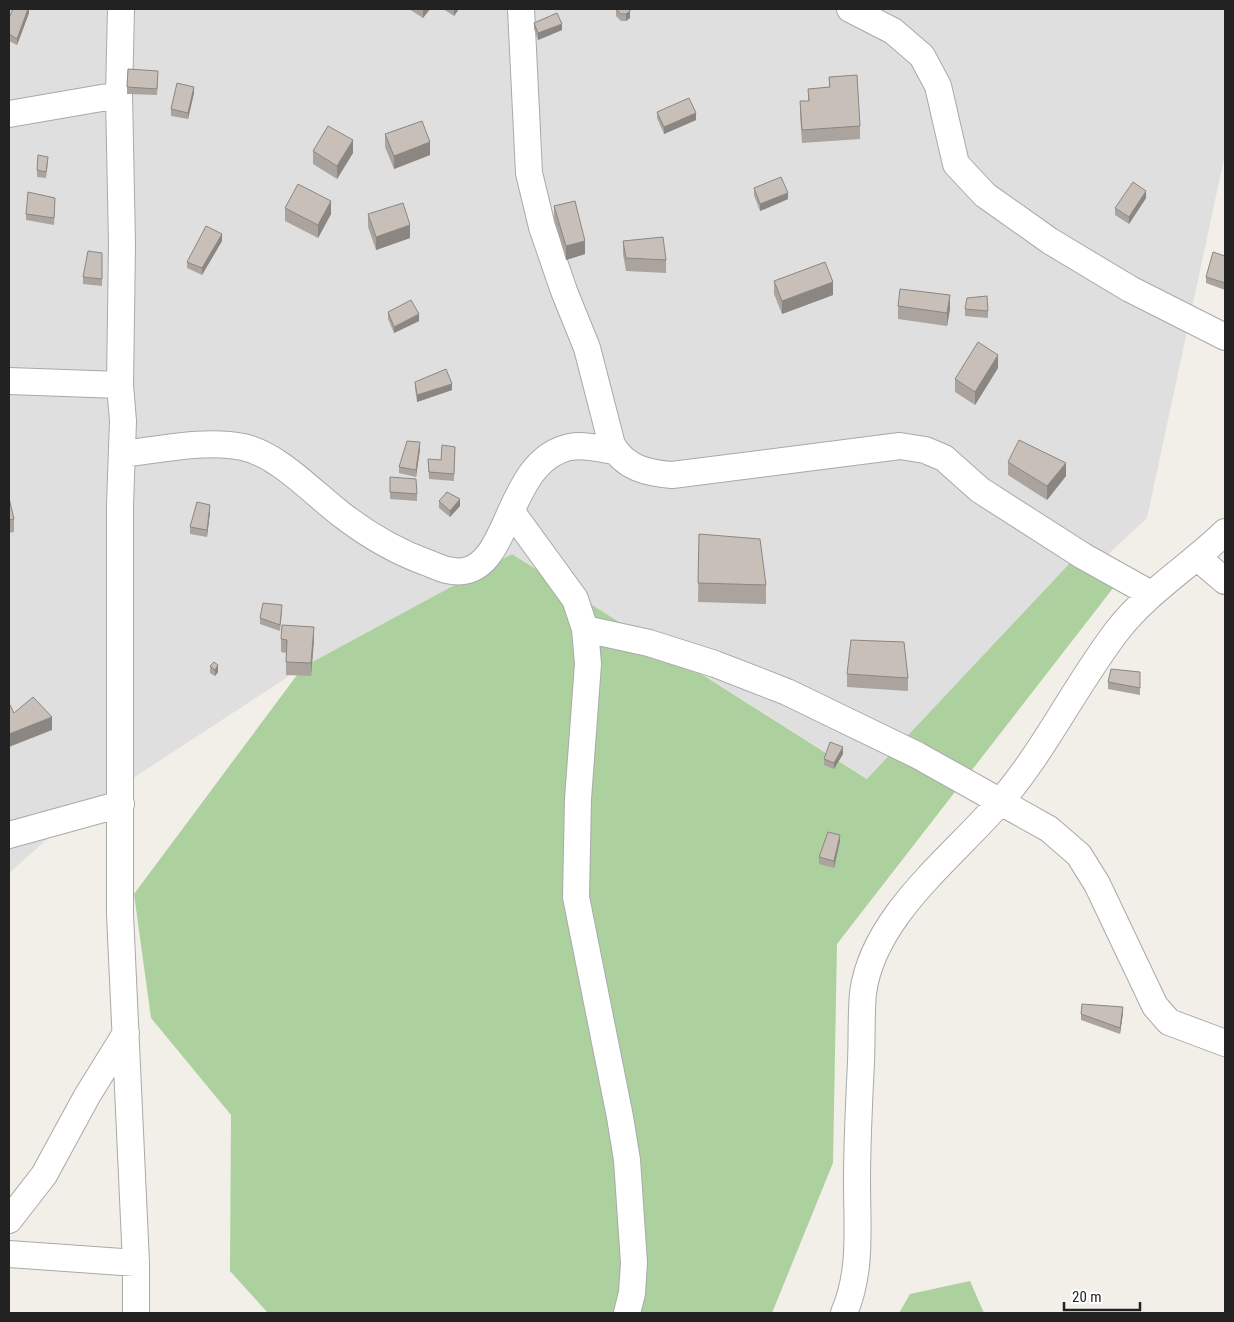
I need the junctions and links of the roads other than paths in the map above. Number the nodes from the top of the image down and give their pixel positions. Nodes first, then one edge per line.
1 (121, 9) edge
2 (520, 9) edge
3 (850, 9) edge
4 (119, 95) junction
5 (9, 114) edge
6 (1225, 337) edge
7 (9, 381) edge
8 (120, 385) junction
9 (615, 450) junction
10 (122, 454) junction
11 (511, 511) junction
12 (1225, 532) edge
13 (1198, 558) junction
14 (1225, 581) edge
15 (1151, 594) junction
16 (585, 629) junction
17 (1000, 802) junction
18 (121, 804) junction
19 (9, 835) edge
20 (126, 1033) junction
21 (1225, 1043) edge
22 (9, 1220) edge
23 (9, 1254) edge
24 (136, 1263) junction
25 (136, 1313) edge
26 (628, 1313) edge
27 (844, 1313) edge

1 - 4 street
2 - 9 street
3 - 6 street
4 - 5 street
4 - 8 street
7 - 8 street
8 - 10 street
9 - 11 street
9 - 15 street
10 - 11 street
10 - 18 street
11 - 16 street
12 - 13 street
13 - 14 street
13 - 15 street
15 - 17 street
16 - 17 street
16 - 26 street
17 - 21 street
17 - 27 street
18 - 19 street
18 - 20 street
20 - 22 street
20 - 24 street
23 - 24 street
24 - 25 street

